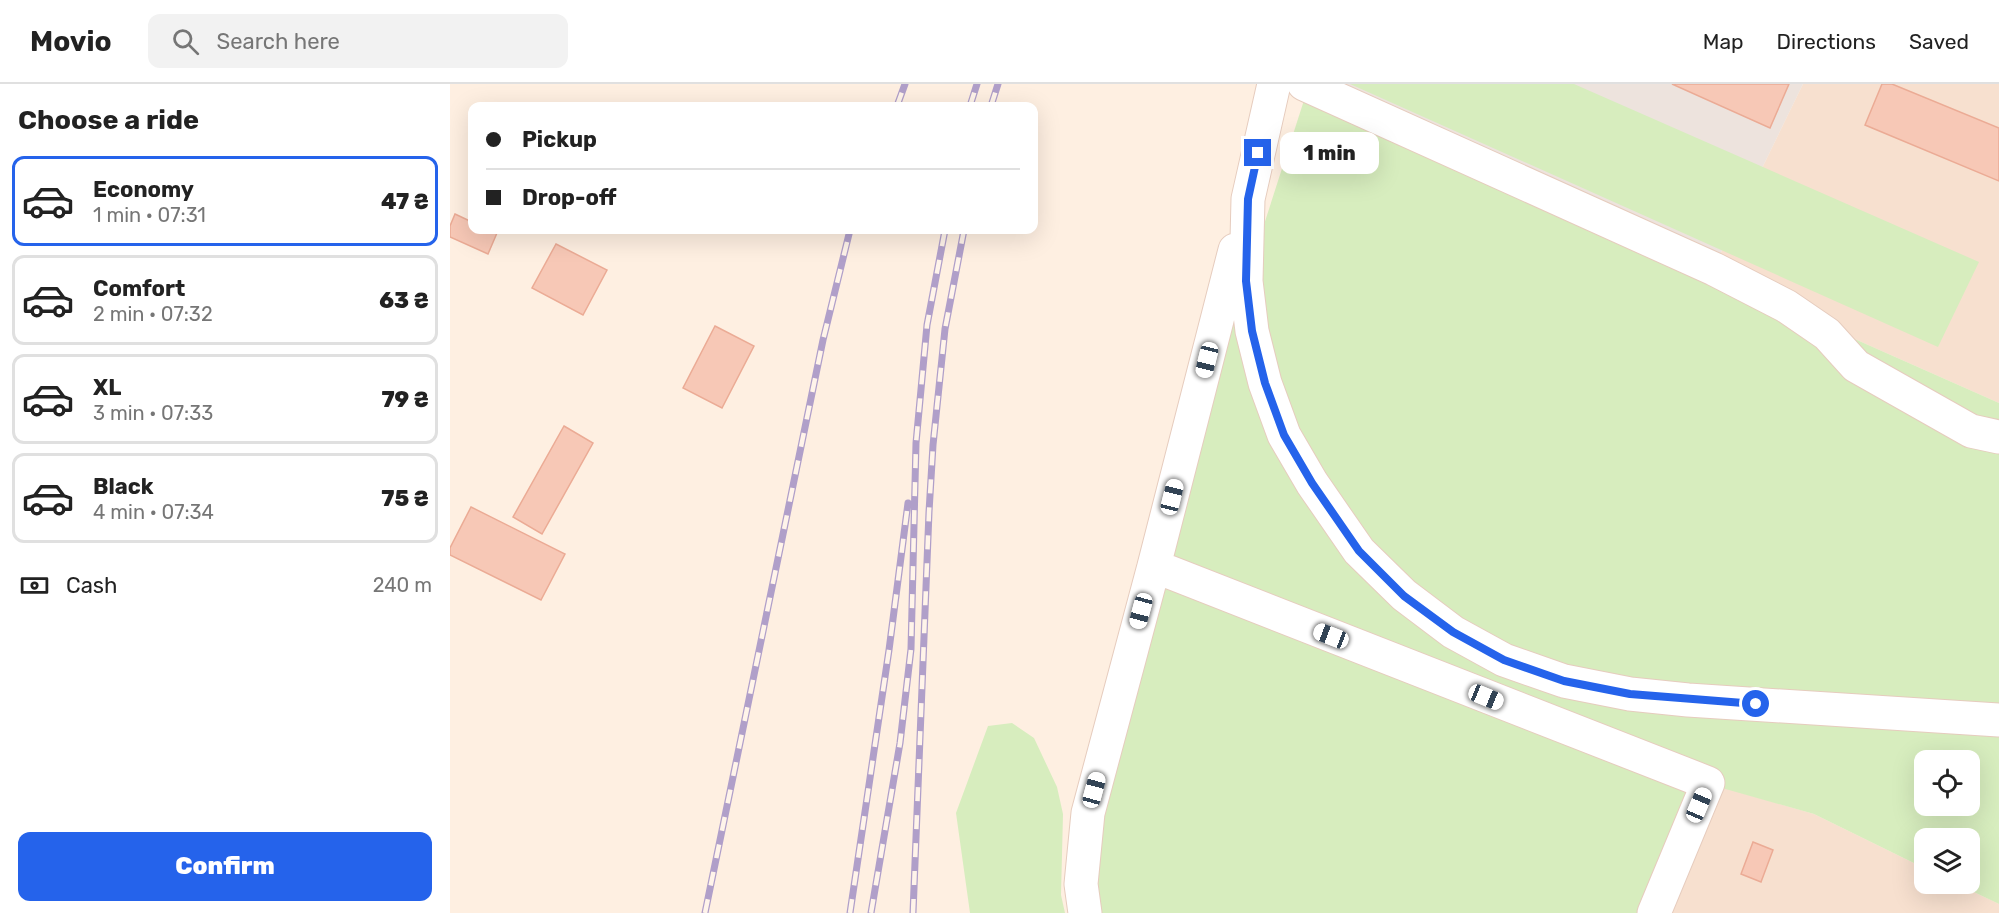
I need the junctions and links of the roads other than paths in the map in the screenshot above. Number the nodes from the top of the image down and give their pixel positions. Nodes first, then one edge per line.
1 (1274, 84) edge
2 (1304, 84) edge
3 (1248, 199) junction
4 (1999, 437) edge
5 (1154, 566) junction
6 (1999, 720) edge
7 (1085, 913) edge
8 (1654, 913) edge

1 - 3 street
2 - 4 street
3 - 5 street
3 - 6 street
5 - 7 street
5 - 8 street

